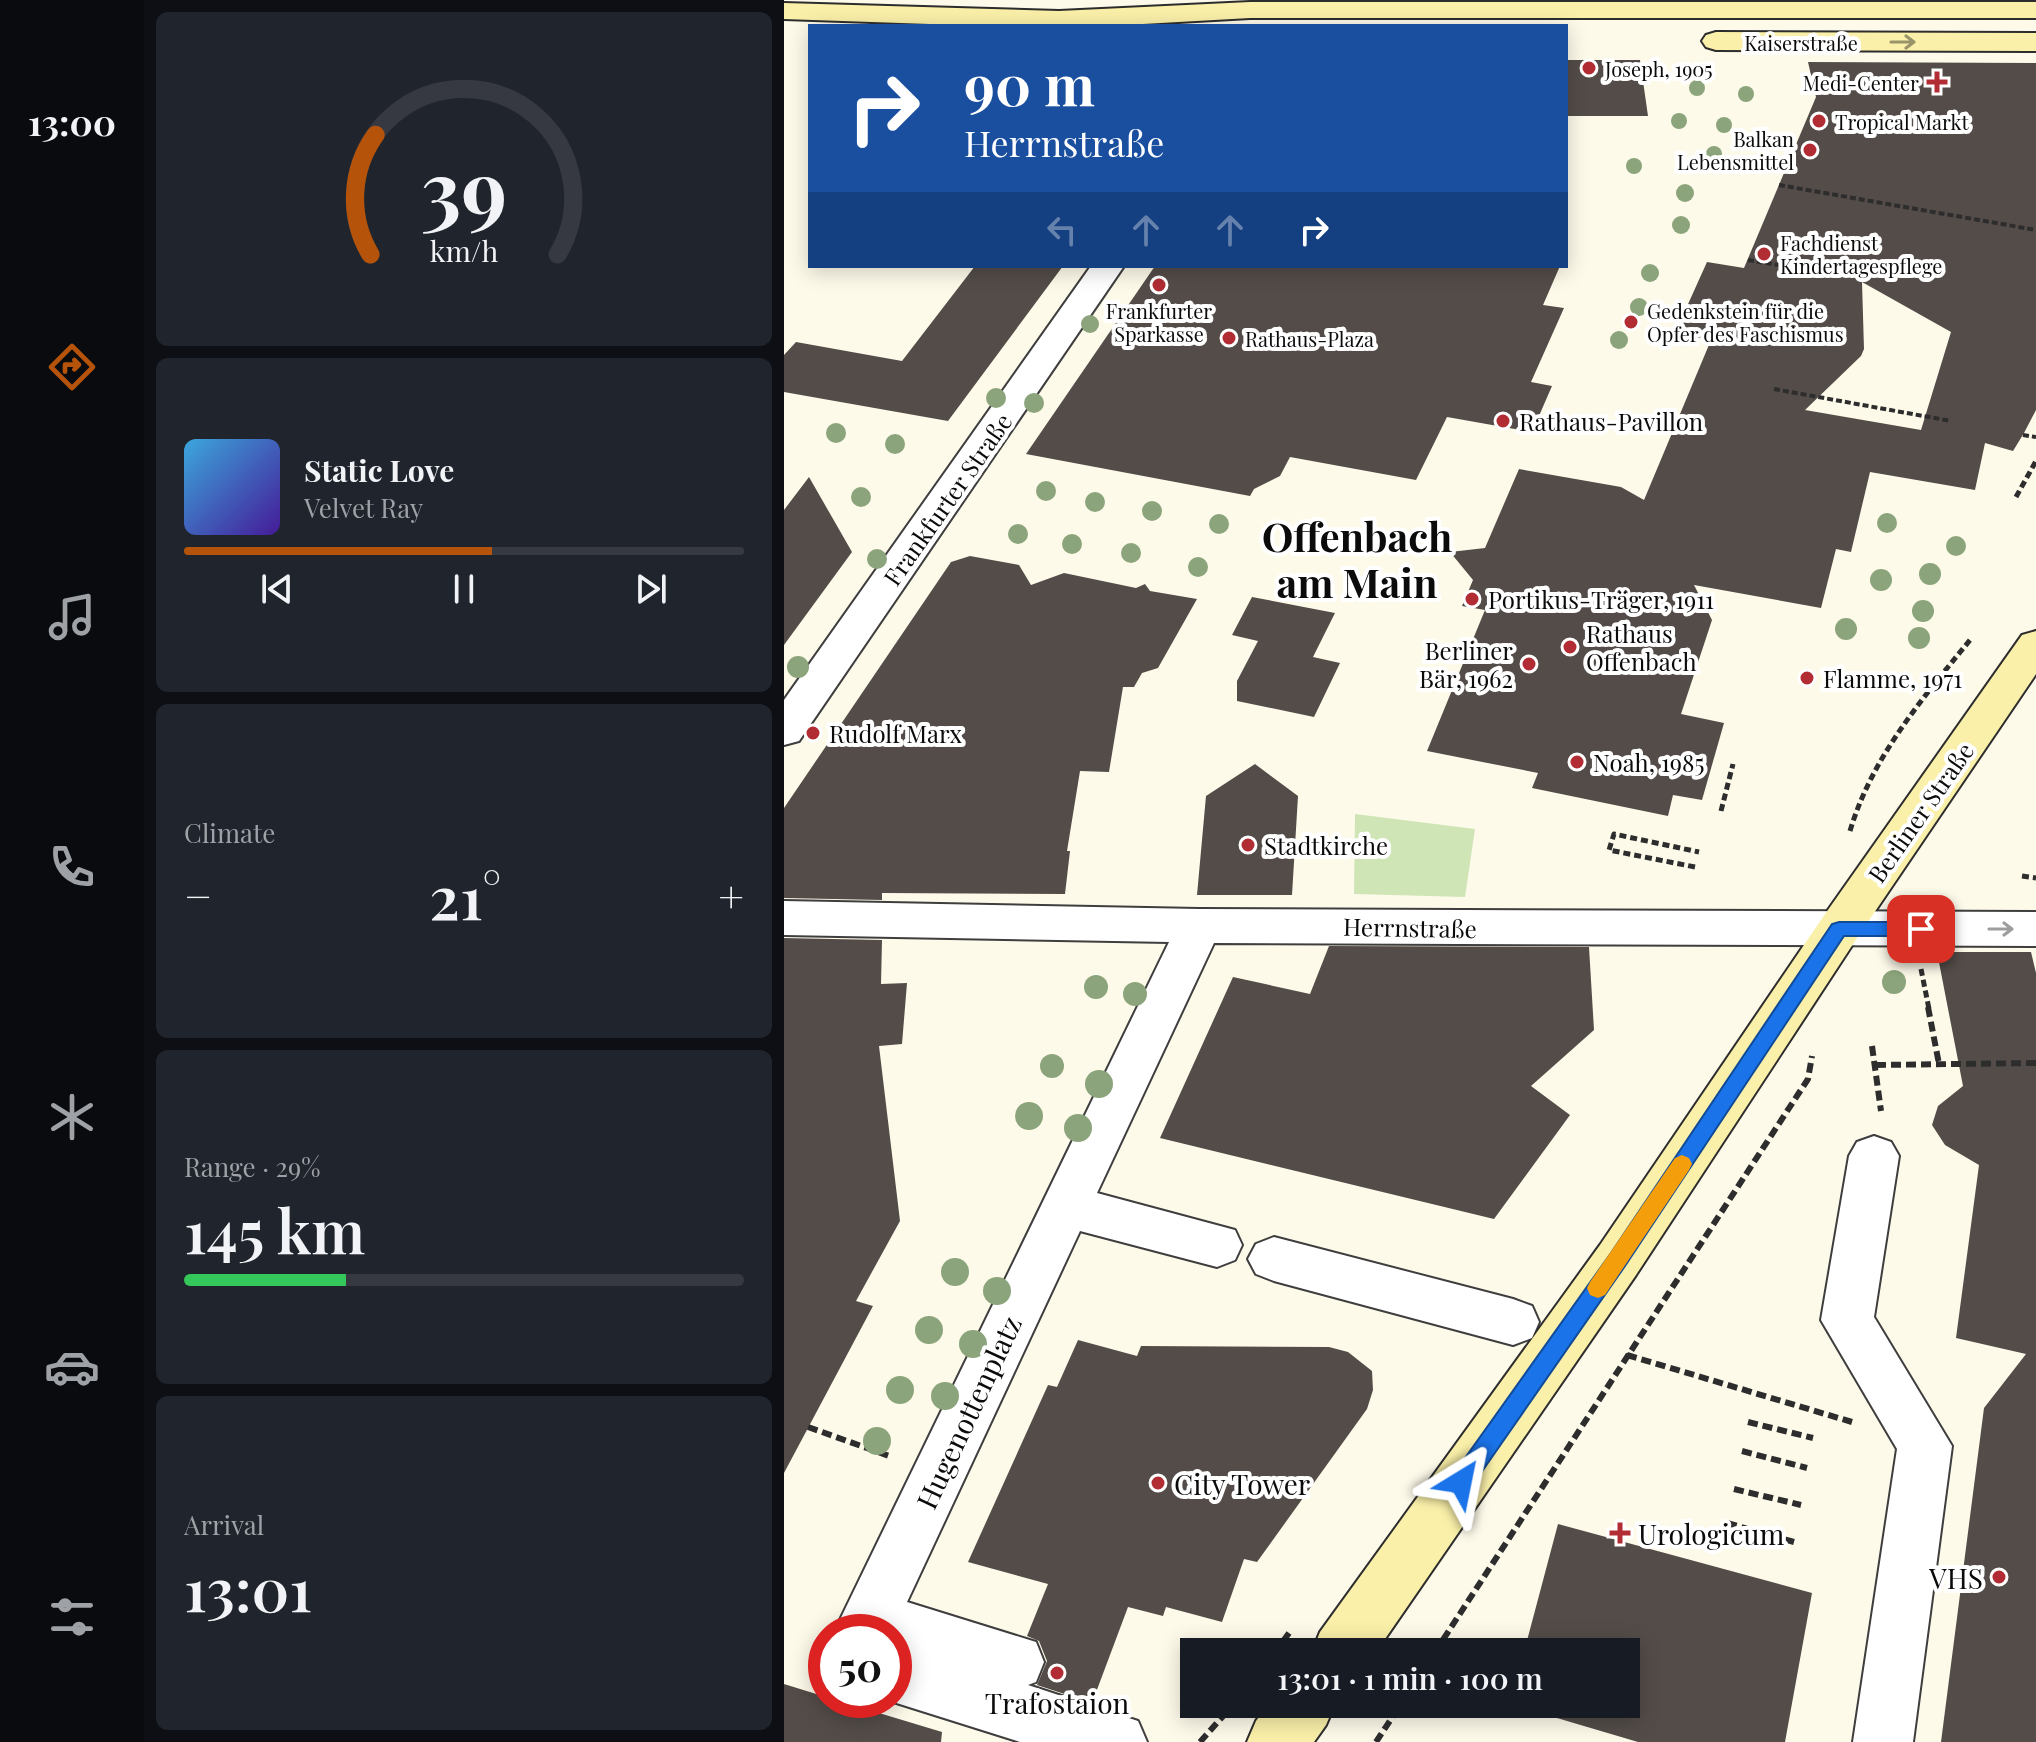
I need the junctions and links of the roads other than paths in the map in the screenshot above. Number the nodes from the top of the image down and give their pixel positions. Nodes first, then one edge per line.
1 (2036, 10) edge
2 (1249, 12) edge
3 (792, 14) edge
4 (1066, 18) junction
5 (1129, 24) edge
6 (1691, 41) dead end
7 (2036, 42) edge
8 (1107, 268) edge
9 (2036, 644) edge
10 (784, 731) edge
11 (784, 918) edge
12 (1199, 926) junction
13 (1839, 929) junction
14 (2036, 929) edge
15 (1878, 1133) road end
16 (1066, 1206) junction
17 (1217, 1245) dead end
18 (1274, 1259) dead end
19 (1513, 1322) dead end
20 (871, 1614) edge
21 (1351, 1638) edge
22 (912, 1645) edge
23 (912, 1676) edge
24 (1005, 1684) junction
25 (1295, 1718) edge
26 (1117, 1742) edge
27 (1277, 1742) edge
28 (1883, 1742) edge

1 - 2 main road, Kaiserstraße
2 - 4 main road, Kaiserstraße
3 - 4 main road, Kaiserstraße
4 - 5 main road, Kaiserstraße
6 -> 7 main road, Kaiserstraße
8 - 10 street, Frankfurter Straße
9 - 13 main road, Berliner Straße
11 - 12 street, Herrnstraße
12 - 13 street, Herrnstraße
12 - 16 street, Hugenottenplatz
13 -> 14 street, Herrnstraße
13 - 21 main road, Berliner Straße
15 - 28 street
16 - 17 street
16 - 20 street, Hugenottenplatz
18 - 19 street
22 - 24 street, Hugenottenplatz
23 - 24 street
24 - 26 street
25 - 27 main road

